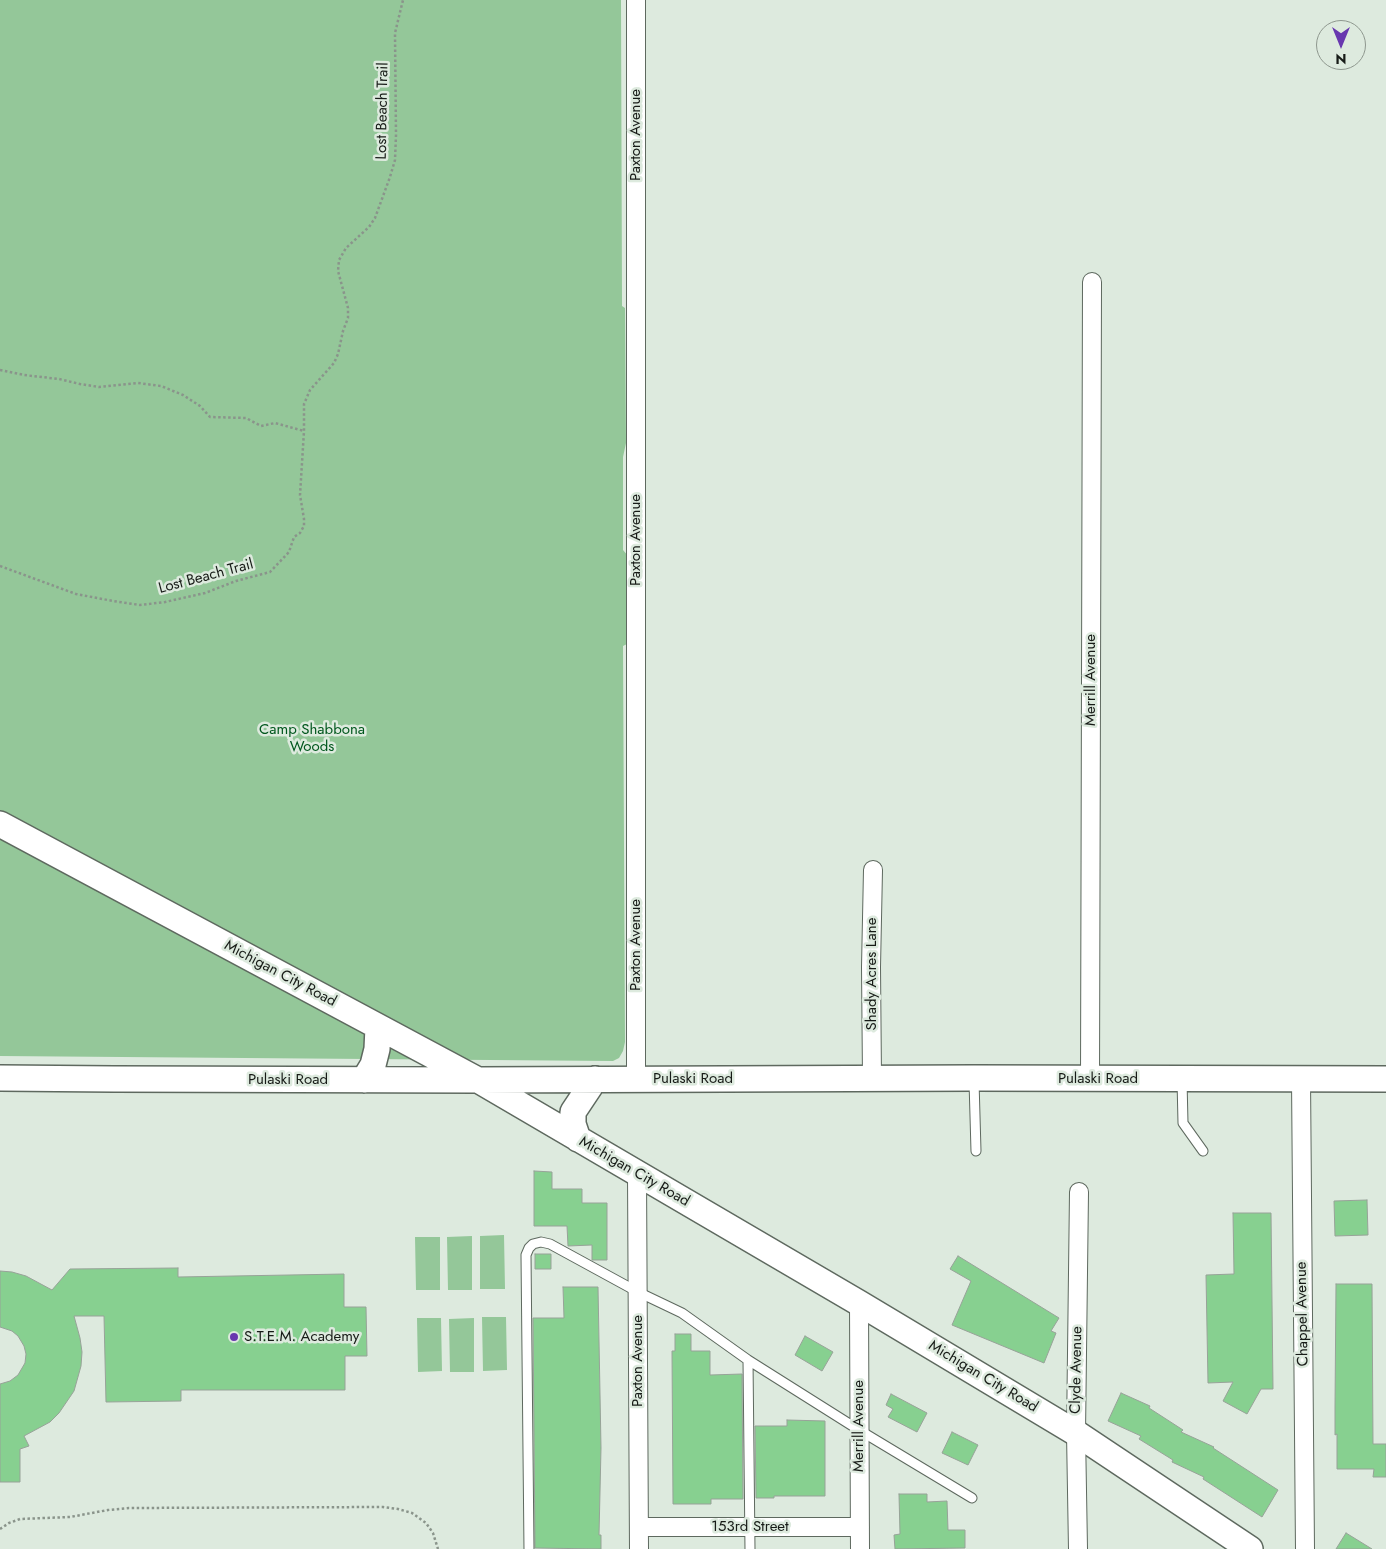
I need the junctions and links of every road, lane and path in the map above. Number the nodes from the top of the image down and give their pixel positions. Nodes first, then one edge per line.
1 (404, 0) edge
2 (636, 0) edge
3 (1092, 282) dead end
4 (0, 370) edge
5 (304, 431) junction
6 (0, 566) edge
7 (0, 824) edge
8 (873, 870) dead end
9 (378, 1027) junction
10 (0, 1078) edge
11 (872, 1078) junction
12 (974, 1078) junction
13 (595, 1079) junction
14 (636, 1079) junction
15 (1090, 1079) junction
16 (1182, 1079) junction
17 (1301, 1079) junction
18 (1386, 1079) edge
19 (364, 1080) junction
20 (478, 1080) junction
21 (578, 1139) junction
22 (976, 1151) dead end
23 (1203, 1151) dead end
24 (637, 1174) junction
25 (1078, 1192) dead end
26 (638, 1292) junction
27 (858, 1303) junction
28 (748, 1360) junction
29 (860, 1430) junction
30 (1076, 1433) junction
31 (972, 1498) dead end
32 (639, 1527) junction
33 (749, 1527) junction
34 (860, 1527) junction
35 (0, 1528) edge
36 (438, 1549) edge
37 (529, 1549) edge
38 (639, 1549) edge
39 (750, 1549) edge
40 (860, 1549) edge
41 (1078, 1549) edge
42 (1250, 1549) edge
43 (1305, 1549) edge

1 - 5 path, Lost Beach Trail
2 - 14 street, Paxton Avenue
3 - 15 street, Merrill Avenue
4 - 5 path
5 - 6 path, Lost Beach Trail
7 - 9 street, Michigan City Road
8 - 11 street, Shady Acres Lane
9 - 19 street
9 - 20 street, Michigan City Road
10 - 19 street, Pulaski Road
11 - 12 street, Pulaski Road
11 - 14 street, Pulaski Road
12 - 15 street, Pulaski Road
12 - 22 lane
13 - 14 street, Pulaski Road
13 - 20 street, Pulaski Road
13 - 21 street
15 - 16 street, Pulaski Road
16 - 17 street, Pulaski Road
16 - 23 lane
17 - 18 street, Pulaski Road
17 - 43 street, Chappel Avenue
19 - 20 street, Pulaski Road
20 - 21 street, Michigan City Road
21 - 24 street, Michigan City Road
24 - 26 street, Paxton Avenue
24 - 27 street, Michigan City Road
25 - 30 street, Clyde Avenue
26 - 28 lane
26 - 32 street, Paxton Avenue
26 - 37 lane
27 - 29 street, Merrill Avenue
27 - 30 street, Michigan City Road
28 - 29 lane
28 - 33 lane
29 - 31 lane
29 - 34 street, Merrill Avenue
30 - 41 street, Clyde Avenue
30 - 42 street, Michigan City Road
32 - 33 street, 153rd Street
32 - 38 street, Paxton Avenue
33 - 34 street, 153rd Street
33 - 39 lane
34 - 40 street, Merrill Avenue
35 - 36 path

